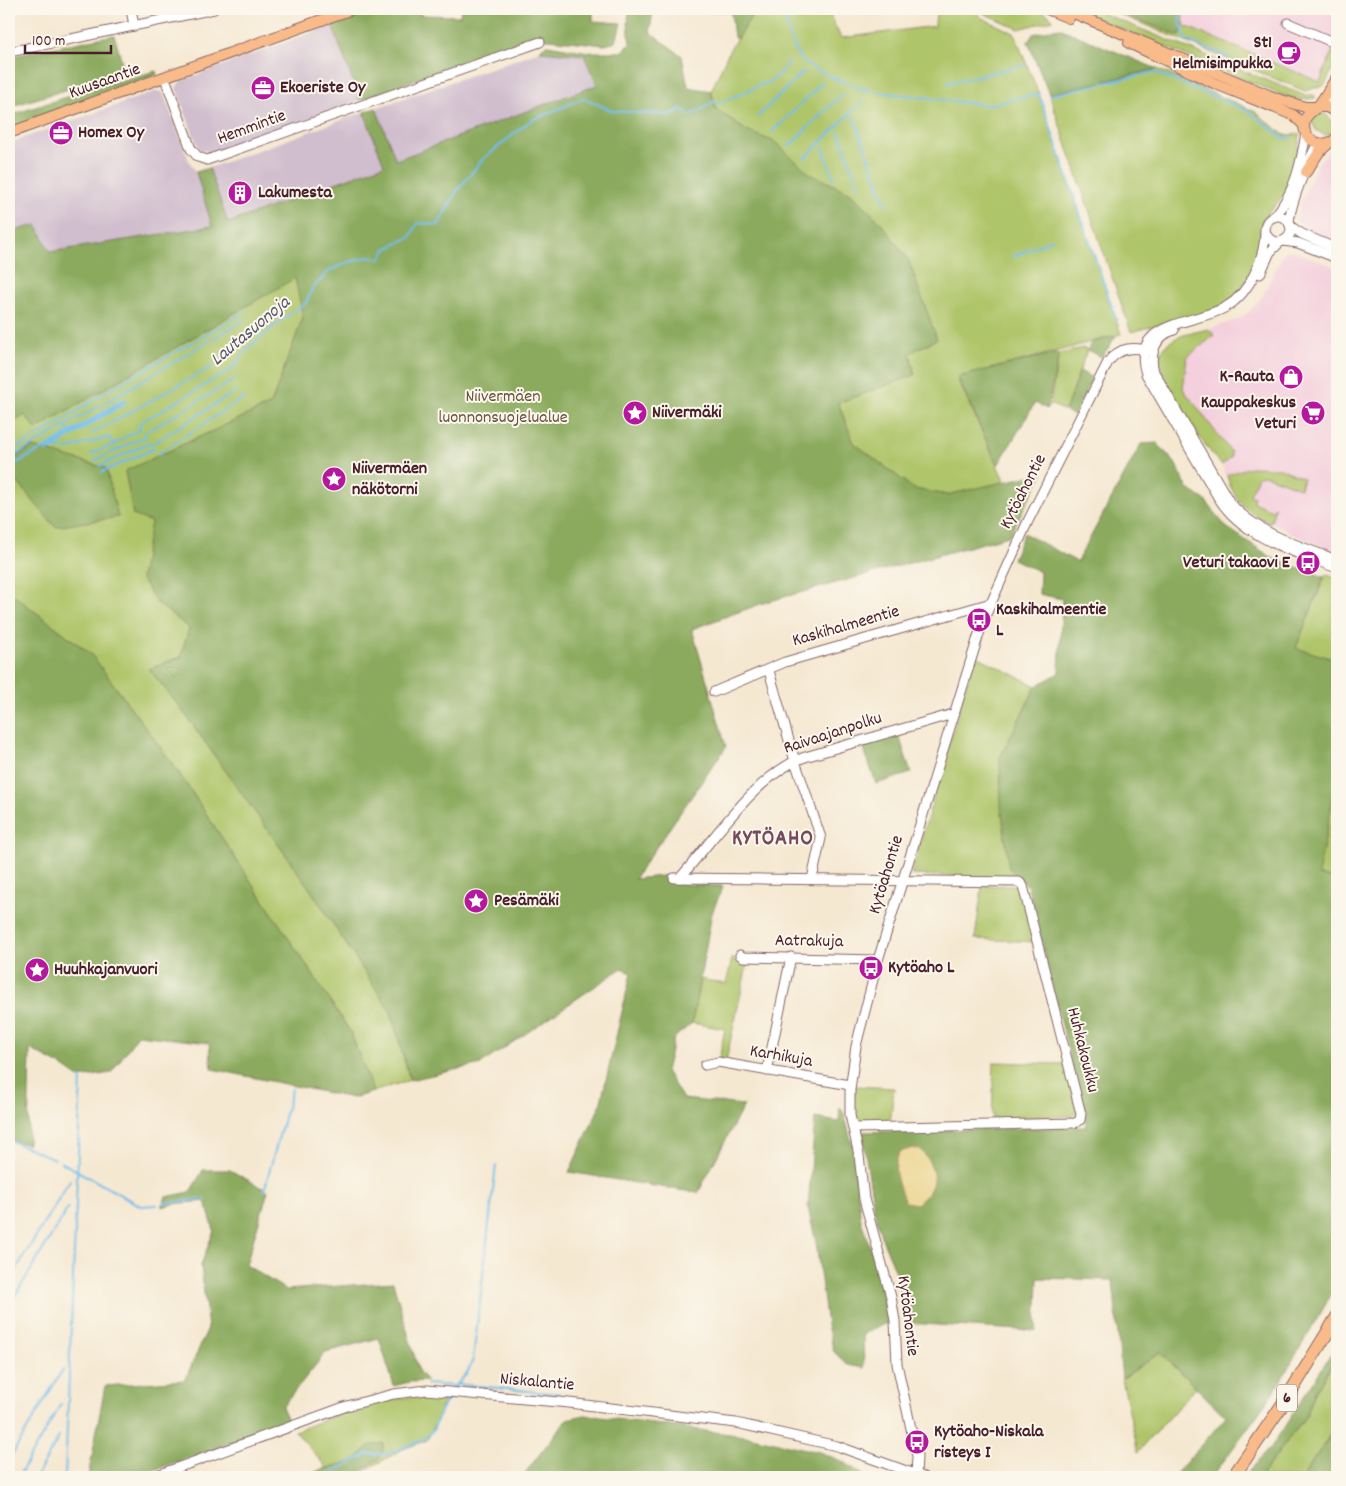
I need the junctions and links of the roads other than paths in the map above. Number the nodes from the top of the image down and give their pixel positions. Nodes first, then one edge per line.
1 (131, 9) edge
2 (214, 9) edge
3 (352, 9) edge
4 (1047, 9) edge
5 (1064, 9) edge
6 (1288, 23) dead end
7 (134, 26) junction
8 (540, 42) dead end
9 (1337, 44) edge
10 (9, 52) edge
11 (1337, 77) edge
12 (165, 78) junction
13 (1337, 90) edge
14 (1327, 107) junction
15 (1316, 108) junction
16 (1337, 113) edge
17 (1305, 129) junction
18 (9, 133) edge
19 (1330, 142) edge
20 (1306, 172) joint
21 (1274, 217) junction
22 (1290, 224) junction
23 (1265, 231) junction
24 (1282, 241) junction
25 (1337, 249) edge
26 (1337, 258) edge
27 (1149, 350) junction
28 (1337, 560) edge
29 (1337, 568) edge
30 (991, 603) junction
31 (769, 671) junction
32 (714, 692) dead end
33 (953, 714) junction
34 (795, 760) junction
35 (812, 880) junction
36 (903, 880) junction
37 (740, 955) dead end
38 (790, 957) junction
39 (878, 960) junction
40 (705, 1065) dead end
41 (767, 1071) junction
42 (850, 1085) junction
43 (854, 1128) junction
44 (1337, 1317) edge
45 (919, 1476) edge
46 (152, 1477) edge
47 (1233, 1477) edge

1 - 7 street
2 - 7 street
3 - 12 main road, Kuusaantie
4 - 17 main road
5 - 15 main road
6 - 9 street
7 - 10 street
8 - 12 street, Hemmintie
11 - 15 main road
12 - 18 main road, Kuusaantie
13 - 14 street
14 - 15 main road
14 - 16 main road
15 - 17 main road
17 - 19 main road
17 - 21 street
19 - 20 main road
20 - 22 street
21 - 22 street
21 - 23 street
22 - 24 street
22 - 25 street
23 - 24 street
23 - 27 street
24 - 26 street
24 - 27 street
27 - 28 street
27 - 29 street
27 - 30 street, Kytöahontie
30 - 31 street, Kaskihalmeentie
30 - 33 street, Kytöahontie
31 - 32 street, Kaskihalmeentie
31 - 34 street
33 - 34 street, Raivaajanpolku
33 - 36 street, Kytöahontie
34 - 35 street
34 - 35 street, Raivaajanpolku
35 - 36 street
36 - 39 street, Kytöahontie
36 - 43 street, Huhkakoukku
37 - 38 street, Aatrakuja
38 - 39 street, Aatrakuja
38 - 41 street
39 - 42 street, Kytöahontie
40 - 41 street, Karhikuja
41 - 42 street, Karhikuja
42 - 43 street, Kytöahontie
43 - 45 street, Kytöahontie
44 - 47 highway, 6
45 - 46 street, Niskalantie

